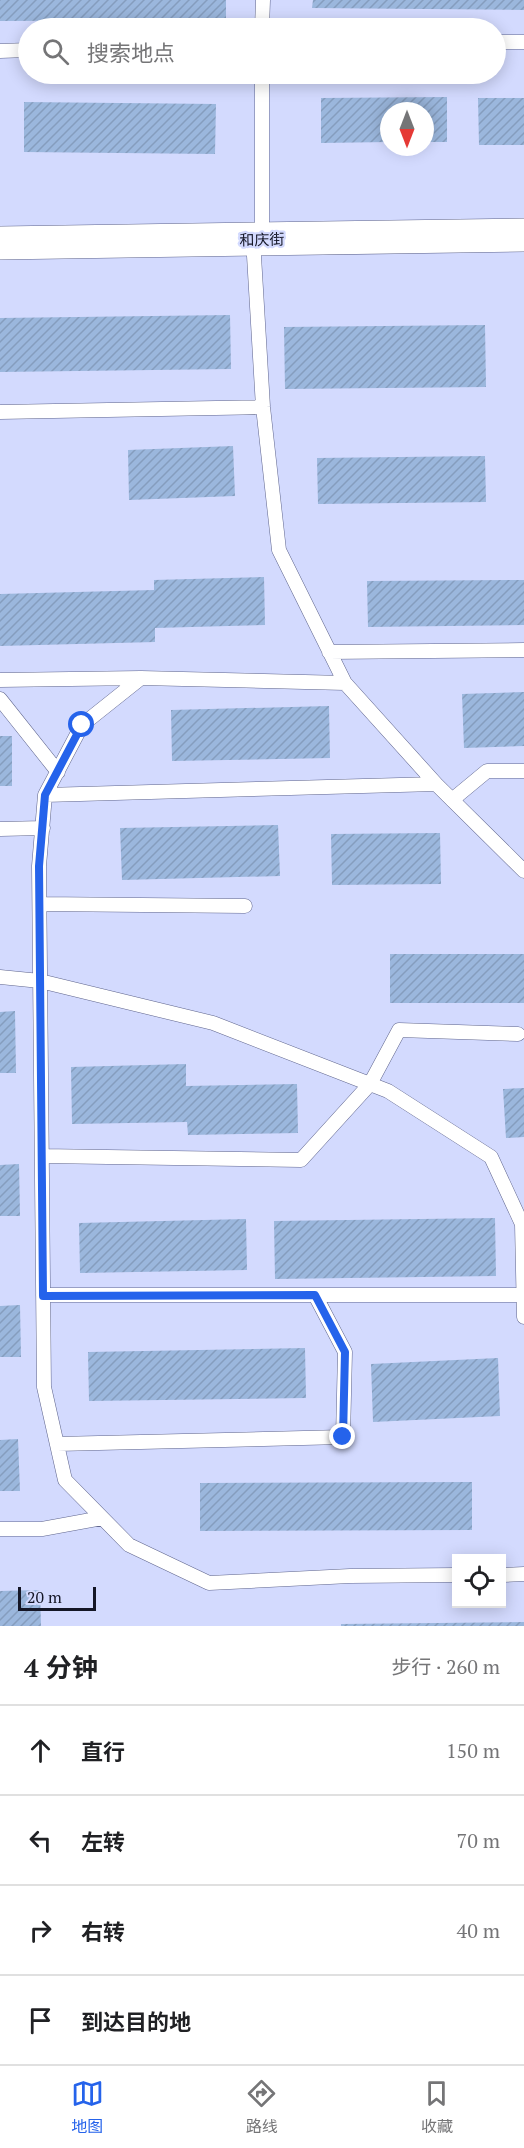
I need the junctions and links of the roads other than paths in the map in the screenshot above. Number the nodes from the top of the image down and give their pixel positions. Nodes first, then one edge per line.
1 (262, 0) edge
2 (262, 18) edge
3 (506, 42) edge
4 (524, 42) edge
5 (18, 50) edge
6 (0, 51) edge
7 (262, 84) edge
8 (524, 236) edge
9 (257, 239) junction
10 (0, 243) edge
11 (263, 407) junction
12 (0, 412) edge
13 (524, 650) edge
14 (329, 652) junction
15 (141, 678) junction
16 (0, 680) edge
17 (345, 683) junction
18 (0, 699) edge
19 (524, 771) edge
20 (58, 772) junction
21 (436, 784) junction
22 (45, 795) junction
23 (452, 800) junction
24 (43, 828) junction
25 (0, 829) edge
26 (524, 871) edge
27 (40, 904) junction
28 (245, 906) dead end
29 (0, 977) edge
30 (40, 981) junction
31 (518, 1034) dead end
32 (370, 1084) junction
33 (42, 1156) junction
34 (315, 1295) junction
35 (523, 1295) edge
36 (43, 1296) junction
37 (524, 1317) edge
38 (57, 1444) junction
39 (102, 1518) junction
40 (0, 1529) edge
41 (524, 1574) edge
42 (452, 1575) edge
43 (506, 1575) edge

1 - 2 lane
3 - 4 lane
5 - 6 lane
7 - 9 lane
8 - 9 street, 和庆街
9 - 10 street, 和庆街
9 - 11 lane
11 - 12 lane
11 - 14 lane
13 - 14 lane
14 - 17 lane
15 - 16 lane
15 - 17 lane
15 - 20 lane
17 - 21 lane
18 - 20 lane
19 - 23 lane
20 - 22 lane
21 - 22 lane
21 - 23 lane
22 - 24 lane
23 - 26 lane
24 - 25 lane
24 - 27 lane
27 - 28 lane
27 - 30 lane
29 - 30 lane
30 - 32 lane
30 - 33 lane
31 - 32 lane
32 - 33 lane
32 - 35 lane
33 - 36 lane
34 - 35 lane
34 - 36 lane
34 - 38 lane
35 - 37 lane
36 - 38 lane
38 - 39 lane
39 - 40 lane
39 - 42 lane
41 - 43 lane

